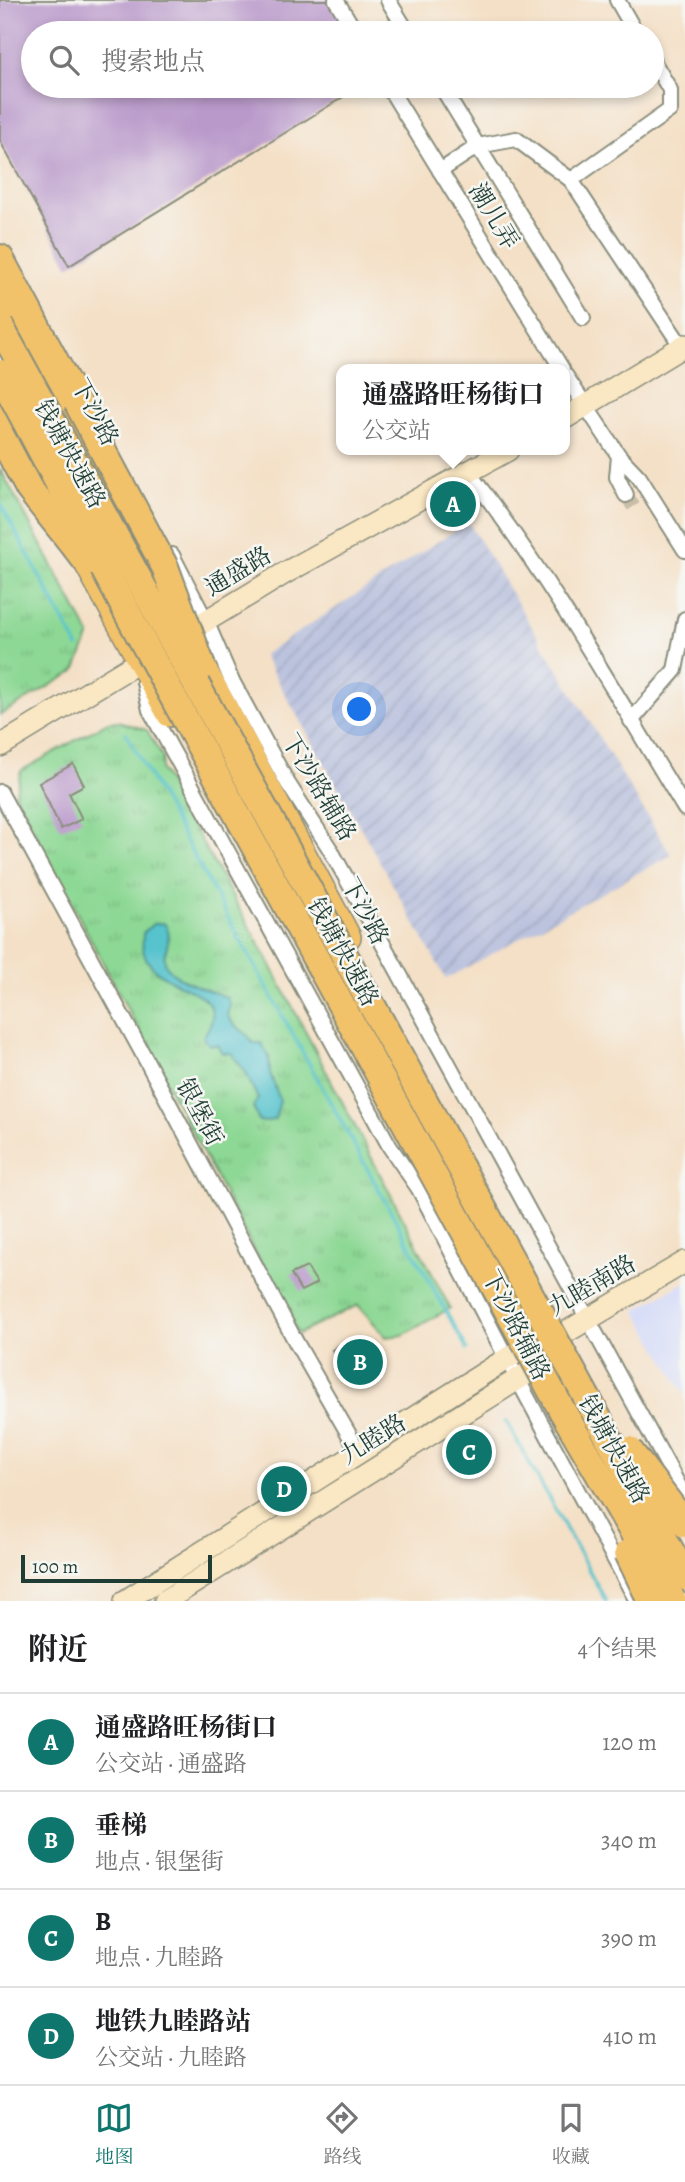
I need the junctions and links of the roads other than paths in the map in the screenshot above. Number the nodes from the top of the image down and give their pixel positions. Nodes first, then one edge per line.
1 (336, 0) edge
2 (388, 0) edge
3 (617, 0) edge
4 (349, 21) edge
5 (401, 21) edge
6 (629, 21) edge
7 (664, 80) edge
8 (395, 98) edge
9 (448, 98) edge
10 (478, 146) junction
11 (440, 171) junction
12 (571, 180) junction
13 (0, 244) edge
14 (0, 258) edge
15 (0, 291) edge
16 (583, 318) dead end
17 (0, 326) edge
18 (683, 346) edge
19 (559, 364) edge
20 (0, 373) edge
21 (570, 383) edge
22 (0, 404) edge
23 (584, 407) junction
24 (570, 415) edge
25 (0, 434) edge
26 (0, 450) edge
27 (499, 455) edge
28 (619, 456) junction
29 (468, 472) junction
30 (626, 495) tunnel mouth
31 (685, 550) edge
32 (87, 566) junction
33 (129, 616) junction
34 (685, 619) edge
35 (206, 621) junction
36 (186, 634) junction
37 (140, 664) junction
38 (631, 721) junction
39 (0, 746) edge
40 (232, 750) junction
41 (0, 792) edge
42 (685, 809) edge
43 (685, 1262) edge
44 (527, 1290) junction
45 (588, 1319) junction
46 (563, 1334) junction
47 (515, 1354) junction
48 (526, 1374) junction
49 (563, 1412) junction
50 (359, 1452) junction
51 (685, 1497) edge
52 (685, 1524) edge
53 (685, 1554) edge
54 (685, 1577) edge
55 (125, 1601) edge
56 (165, 1601) edge
57 (637, 1601) edge
58 (650, 1601) edge
59 (667, 1601) edge
60 (673, 1601) edge

1 - 4 street
2 - 5 street
3 - 6 street
7 - 12 street
8 - 11 street, 潮儿弄
9 - 10 street
10 - 11 street
10 - 12 street
10 - 16 street
11 - 19 street, 潮儿弄
12 - 18 street
13 - 35 street, 下沙路辅路
14 - 40 highway, bridge
15 - 36 main road, 下沙路
17 - 40 highway, 钱塘快速路, bridge
18 - 23 street
20 - 33 highway, 钱塘快速路, bridge
21 - 23 street
22 - 32 main road
23 - 24 street
23 - 28 street
25 - 33 highway, bridge
26 - 32 street
27 - 29 street, 通盛路
28 - 30 street
28 - 31 street
29 - 35 street, 通盛路
29 - 38 street
32 - 37 main road
33 - 49 highway, 钱塘快速路, bridge
34 - 38 street
35 - 36 street, 通盛路
35 - 45 street, 下沙路辅路
36 - 37 street, 通盛路
36 - 46 main road, 下沙路
37 - 39 street, 通盛路
37 - 47 main road
38 - 42 street
40 - 44 highway, 钱塘快速路, bridge
41 - 50 street, 银堡街
43 - 45 street, 九睦南路
44 - 52 highway, bridge
44 - 54 highway, 钱塘快速路, bridge
45 - 46 street, 九睦南路
45 - 51 street, 下沙路辅路
46 - 47 street, 九睦南路
46 - 48 street, 九睦路
46 - 53 main road, 下沙路
47 - 48 main road
47 - 50 street, 九睦路
48 - 56 street, 九睦路
48 - 57 street, 下沙路辅路
48 - 59 main road
49 - 58 highway, bridge
49 - 60 highway, 钱塘快速路, bridge
50 - 55 street, 九睦路

